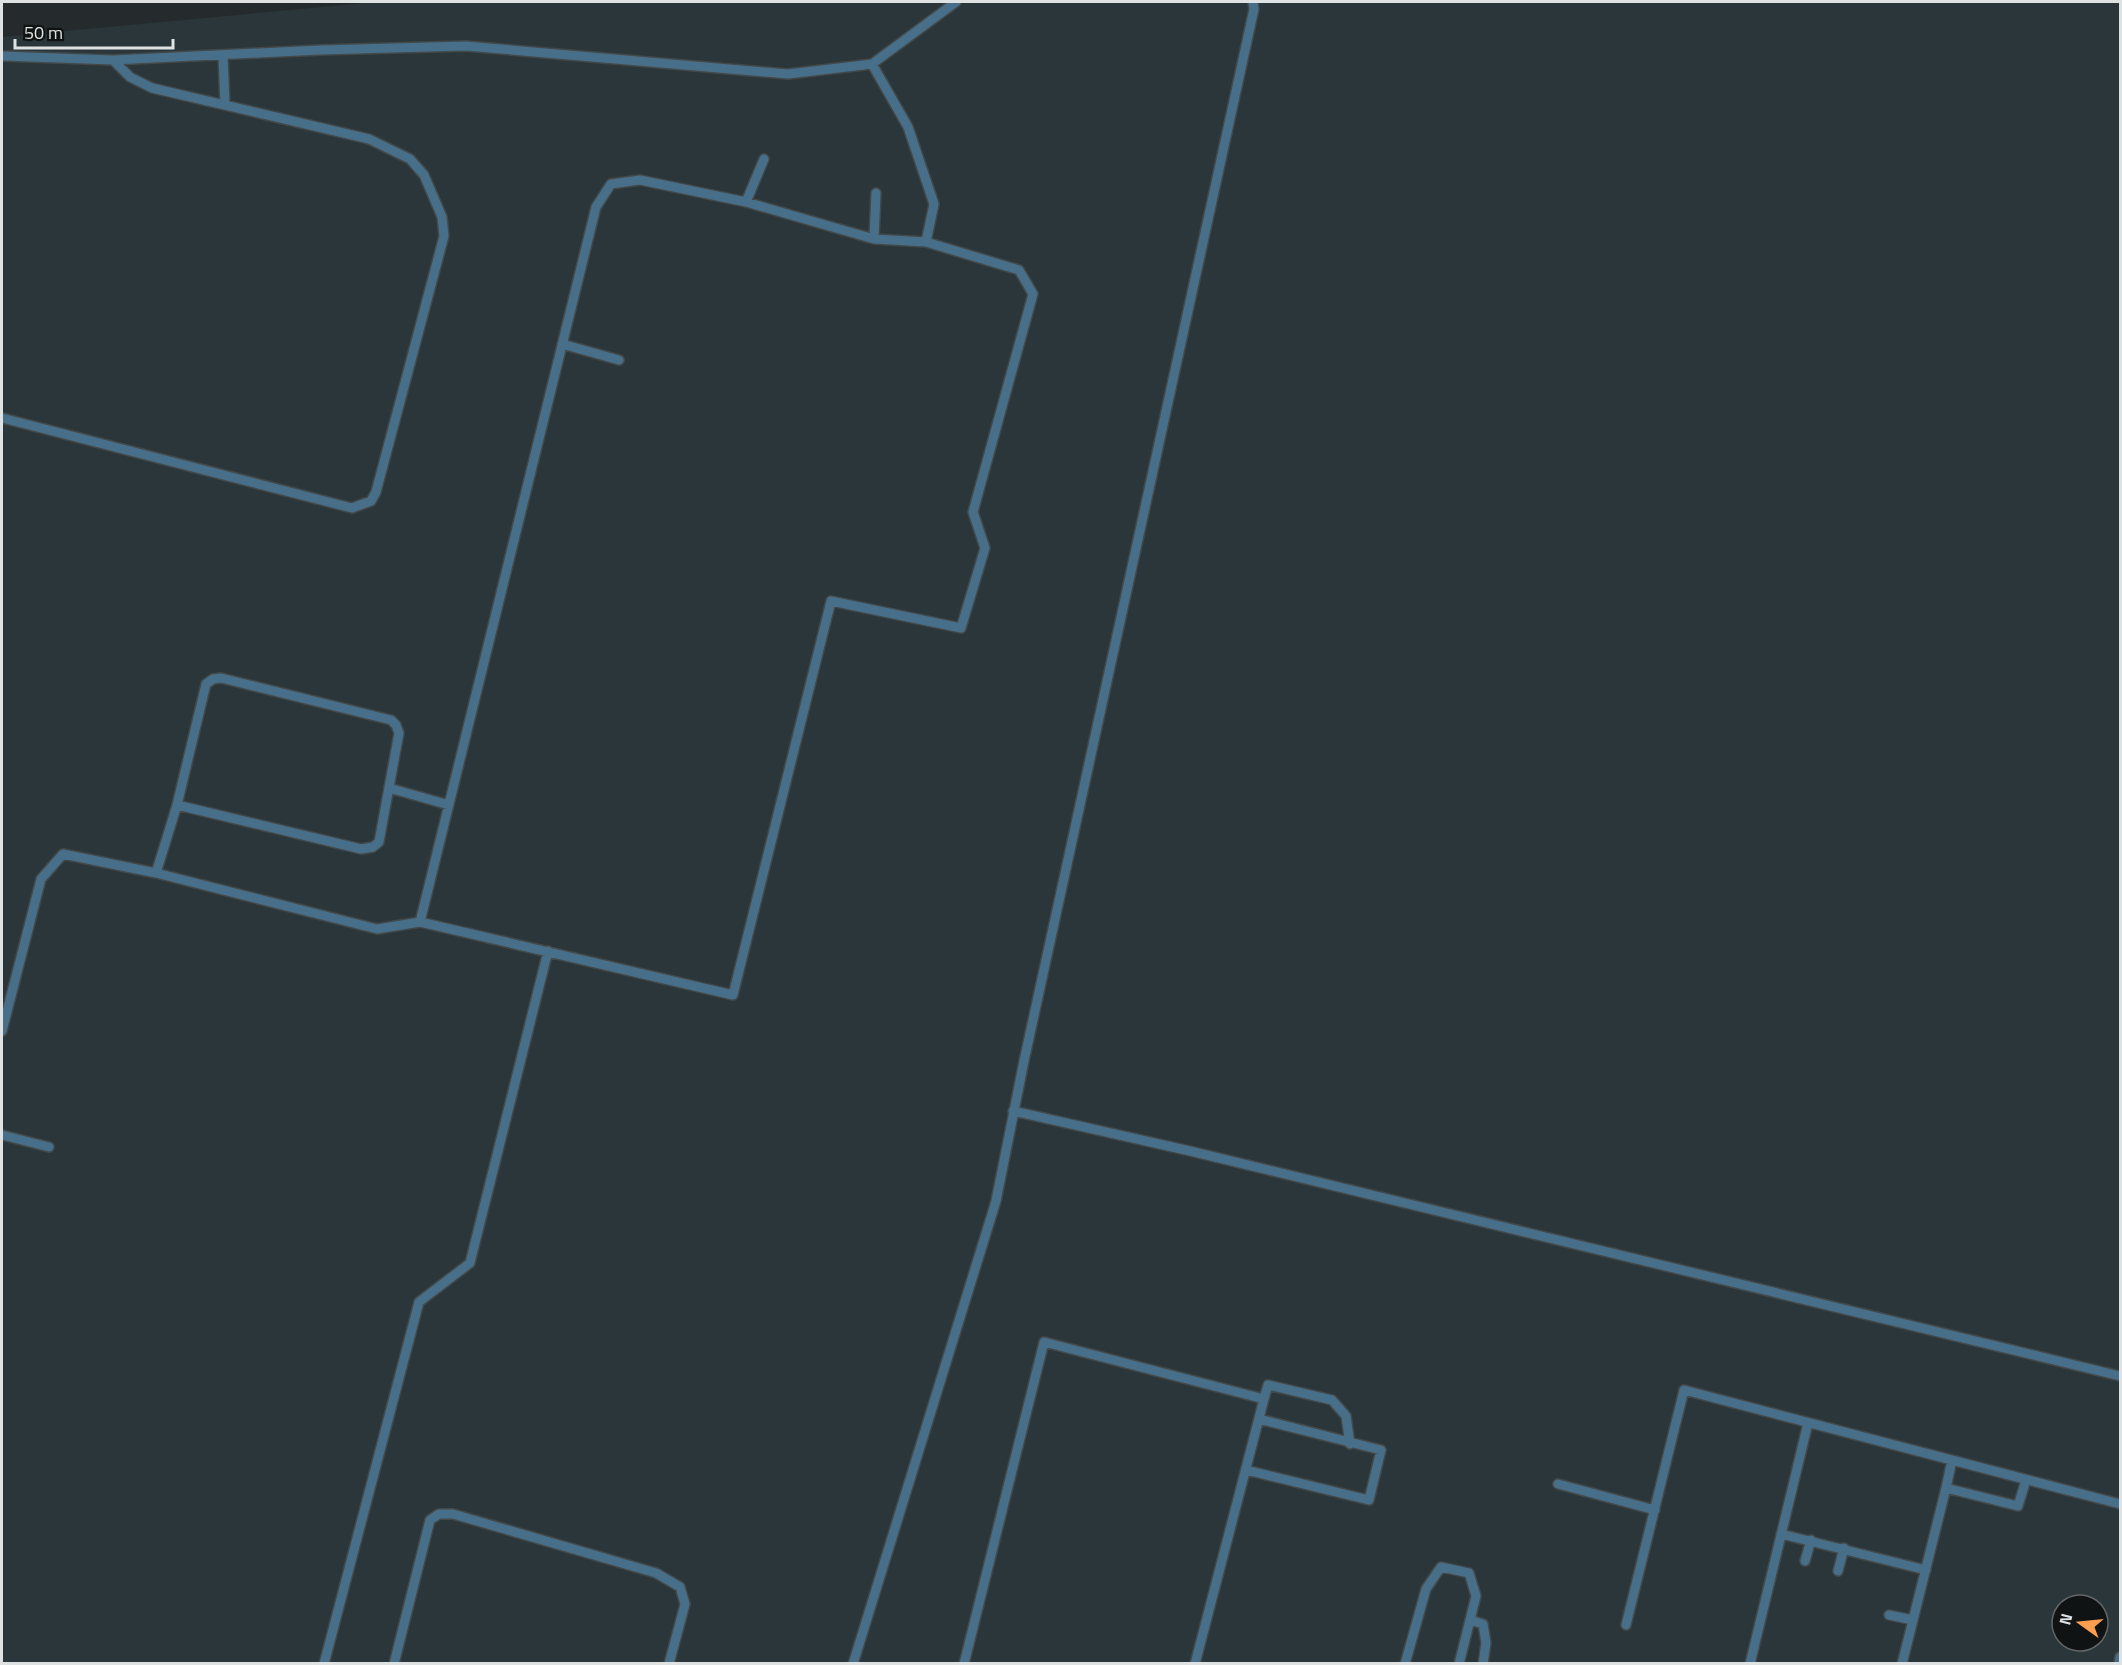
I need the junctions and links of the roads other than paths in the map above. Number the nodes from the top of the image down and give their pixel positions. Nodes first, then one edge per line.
1 (956, 2) edge
2 (1253, 2) edge
3 (223, 55) junction
4 (2, 56) edge
5 (112, 60) junction
6 (872, 64) junction
7 (225, 105) junction
8 (764, 159) dead end
9 (876, 193) dead end
10 (746, 202) junction
11 (874, 239) junction
12 (926, 242) junction
13 (562, 345) junction
14 (619, 360) dead end
15 (2, 418) edge
16 (389, 788) junction
17 (177, 805) junction
18 (449, 805) junction
19 (156, 873) junction
20 (420, 922) junction
21 (548, 951) junction
22 (2, 1031) edge
23 (1014, 1111) junction
24 (2, 1135) edge
25 (49, 1147) dead end
26 (2121, 1376) edge
27 (1264, 1399) junction
28 (1259, 1419) junction
29 (1808, 1423) junction
30 (1350, 1444) junction
31 (1952, 1460) junction
32 (1246, 1470) junction
33 (2026, 1480) junction
34 (1558, 1484) dead end
35 (1946, 1488) junction
36 (2121, 1504) edge
37 (1655, 1510) junction
38 (1781, 1534) junction
39 (1811, 1540) junction
40 (1844, 1548) junction
41 (1805, 1561) dead end
42 (1926, 1570) junction
43 (1838, 1571) dead end
44 (1889, 1615) dead end
45 (1470, 1620) junction
46 (1913, 1620) junction
47 (1626, 1625) dead end
48 (2121, 1657) edge
49 (324, 1664) edge
50 (394, 1664) edge
51 (669, 1664) edge
52 (853, 1664) edge
53 (964, 1664) edge
54 (1195, 1664) edge
55 (1405, 1664) edge
56 (1459, 1664) edge
57 (1483, 1664) edge
58 (1750, 1664) edge
59 (1902, 1664) edge
60 (2119, 1664) edge

1 - 6 lane
2 - 23 lane
3 - 5 lane
3 - 6 lane
3 - 7 lane
4 - 5 lane
5 - 7 lane
6 - 12 lane
7 - 15 lane
8 - 10 lane
9 - 11 lane
10 - 11 lane
10 - 13 lane
11 - 12 lane
12 - 21 lane
13 - 14 lane
13 - 18 lane
16 - 17 lane
16 - 17 lane
16 - 18 lane
17 - 19 lane
18 - 20 lane
19 - 20 lane
19 - 22 lane
20 - 21 lane
21 - 49 lane
23 - 26 lane
23 - 52 lane
24 - 25 lane
27 - 28 lane
27 - 30 lane
27 - 53 lane
28 - 30 lane
28 - 32 lane
29 - 31 lane
29 - 37 lane
29 - 38 lane
30 - 32 lane
31 - 33 lane
31 - 35 lane
32 - 54 lane
33 - 35 lane
33 - 36 lane
34 - 37 lane
35 - 42 lane
37 - 47 lane
38 - 39 lane
38 - 58 lane
39 - 40 lane
39 - 41 lane
40 - 42 lane
40 - 43 lane
42 - 46 lane
44 - 46 lane
45 - 55 lane
45 - 56 lane
45 - 57 lane
46 - 59 lane
48 - 60 lane
50 - 51 lane

